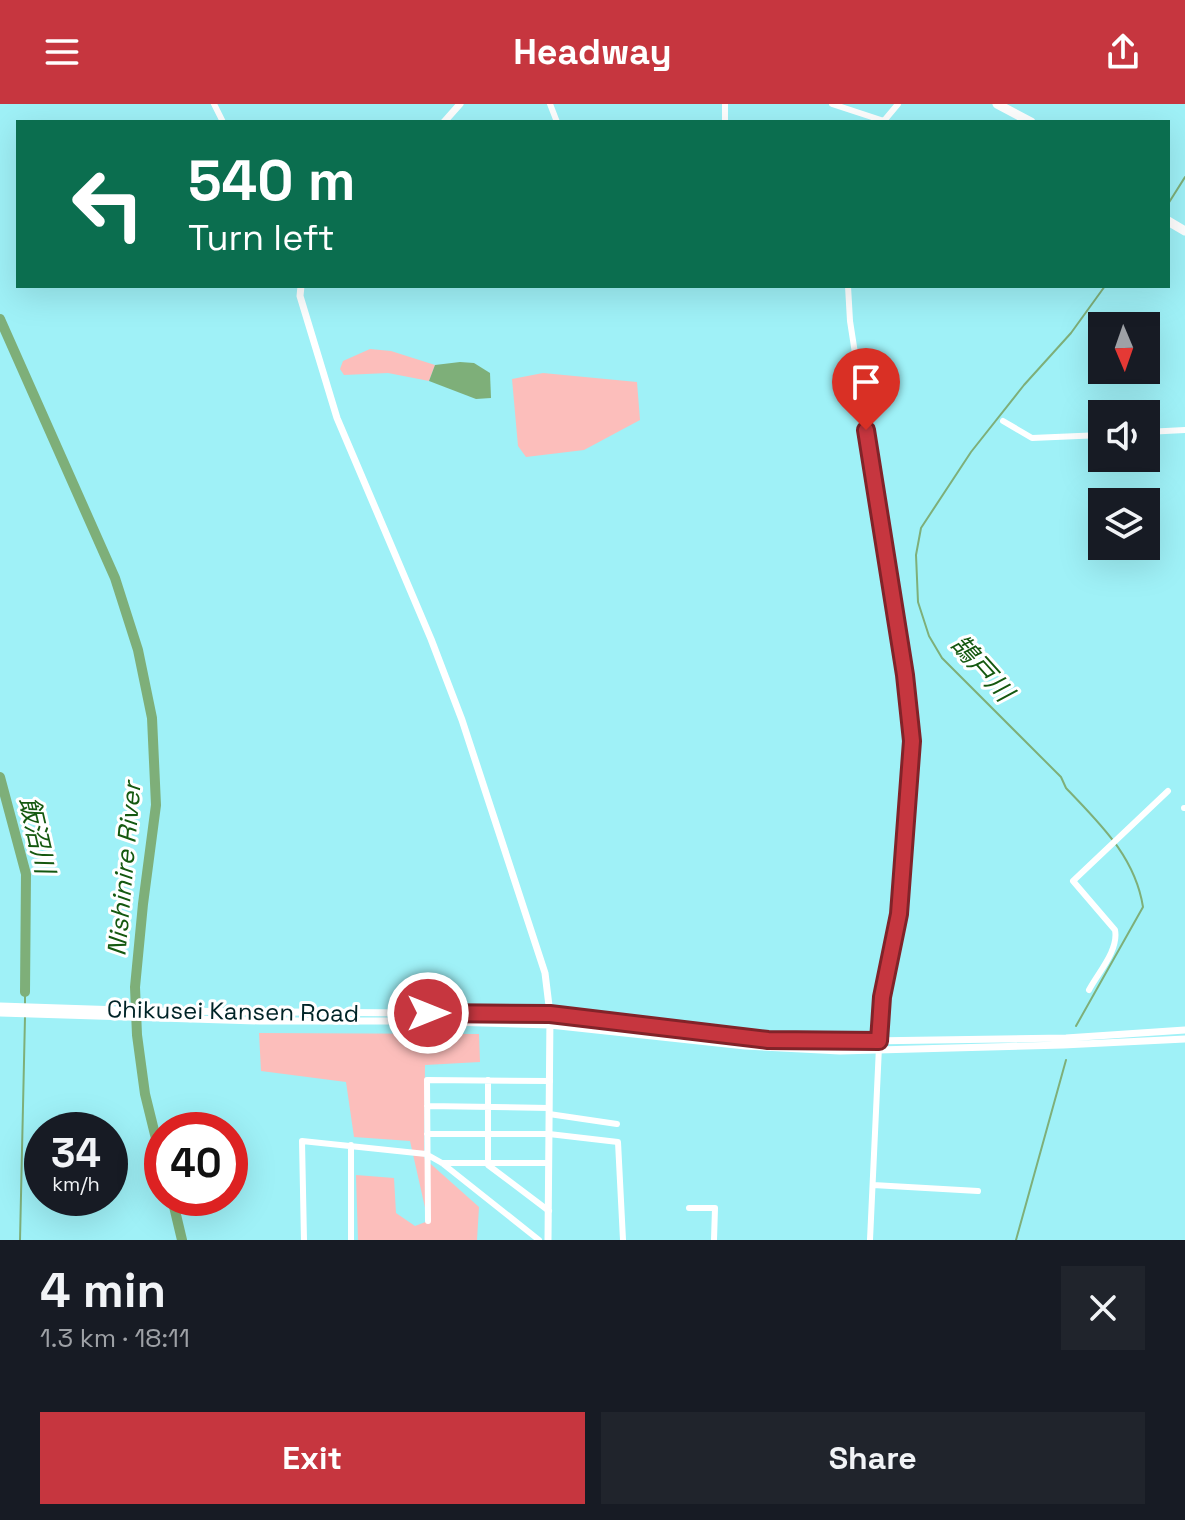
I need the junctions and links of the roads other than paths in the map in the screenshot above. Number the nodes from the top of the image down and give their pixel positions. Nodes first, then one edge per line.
1 (460, 104) edge
2 (832, 104) edge
3 (898, 104) edge
4 (997, 104) edge
5 (446, 120) edge
6 (880, 120) edge
7 (884, 120) edge
8 (1027, 120) edge
9 (301, 288) edge
10 (848, 288) edge
11 (1003, 421) dead end
12 (1185, 430) edge
13 (1160, 431) edge
14 (1088, 436) edge
15 (1168, 791) dead end
16 (1089, 990) dead end
17 (0, 1006) edge
18 (15, 1010) junction
19 (0, 1013) edge
20 (550, 1014) junction
21 (152, 1015) junction
22 (550, 1025) junction
23 (1185, 1030) edge
24 (1185, 1039) edge
25 (879, 1046) junction
26 (488, 1080) junction
27 (550, 1081) junction
28 (427, 1106) junction
29 (488, 1107) junction
30 (549, 1111) junction
31 (617, 1124) dead end
32 (427, 1134) junction
33 (549, 1134) junction
34 (487, 1135) junction
35 (351, 1145) junction
36 (426, 1154) junction
37 (442, 1163) junction
38 (549, 1163) junction
39 (488, 1165) junction
40 (873, 1185) junction
41 (978, 1191) dead end
42 (689, 1208) dead end
43 (549, 1211) junction
44 (428, 1221) dead end
45 (304, 1240) edge
46 (351, 1240) edge
47 (539, 1240) edge
48 (548, 1240) edge
49 (623, 1240) edge
50 (714, 1240) edge
51 (870, 1240) edge

1 - 5 street
2 - 6 street
3 - 7 street
4 - 8 main road
9 - 20 street
10 - 25 street
11 - 14 street
12 - 13 street
15 - 16 street
17 - 18 street, Chikusei Kansen Road
18 - 19 street, Chikusei Kansen Road
18 - 21 street, Chikusei Kansen Road
20 - 21 street, Chikusei Kansen Road
20 - 22 street
20 - 25 street, Chikusei Kansen Road
21 - 22 street, Chikusei Kansen Road
22 - 25 street, Chikusei Kansen Road
22 - 27 street
23 - 25 street, Chikusei Kansen Road
24 - 25 street, Chikusei Kansen Road
25 - 40 street
26 - 27 street
26 - 28 street
26 - 29 street
27 - 30 street
28 - 29 street
28 - 32 street
29 - 30 street
29 - 34 street
30 - 31 street
30 - 33 street
32 - 34 street
32 - 36 street
33 - 34 street
33 - 38 street
33 - 49 street
34 - 39 street
35 - 36 street
35 - 45 street
35 - 46 street
36 - 37 street
36 - 44 street
37 - 39 street
37 - 47 street
38 - 39 street
38 - 43 street
39 - 43 street
40 - 41 street
40 - 51 street
42 - 50 street
43 - 48 street

